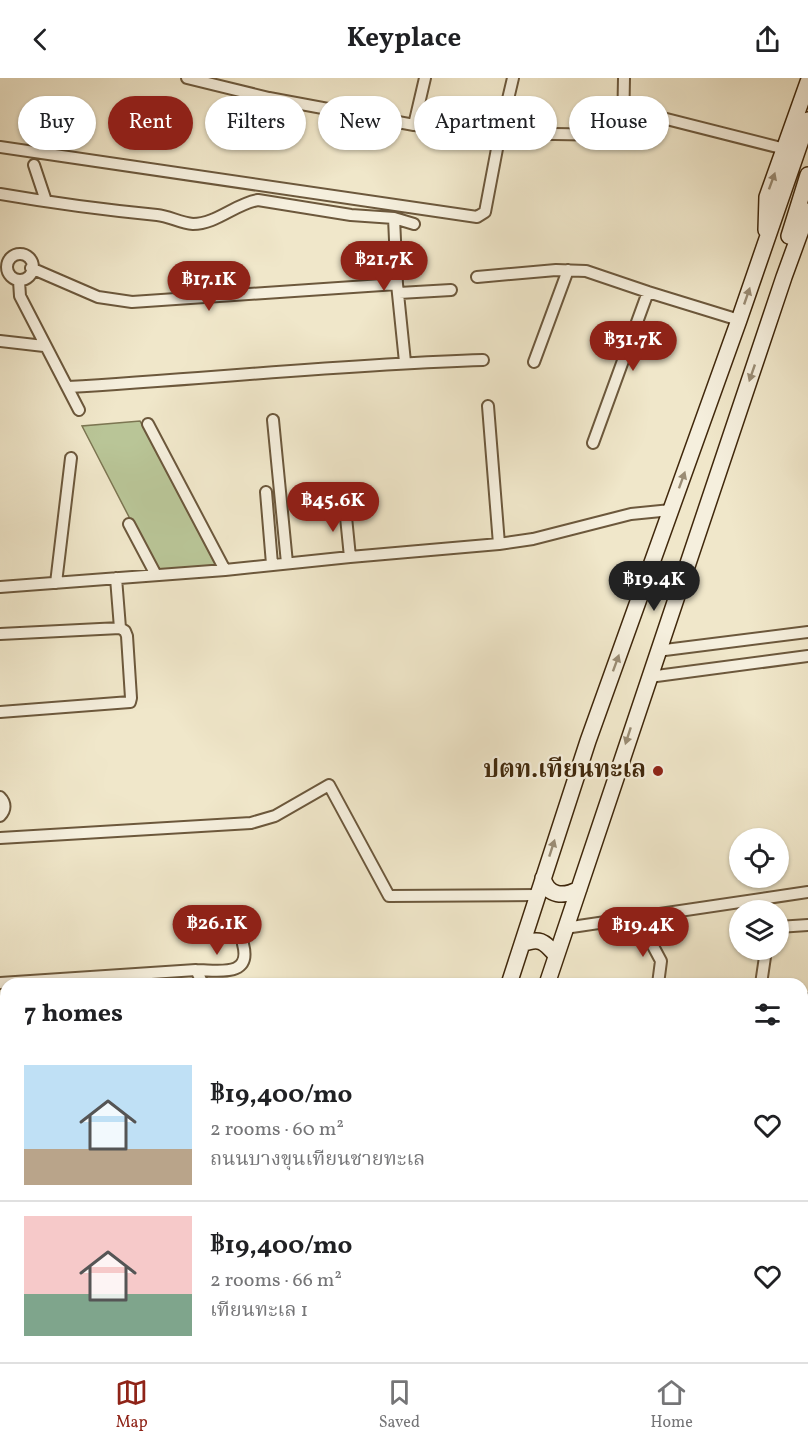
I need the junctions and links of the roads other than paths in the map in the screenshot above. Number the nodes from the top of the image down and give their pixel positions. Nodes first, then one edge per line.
1 (187, 78) edge
2 (425, 78) edge
3 (513, 78) edge
4 (624, 78) edge
5 (808, 82) edge
6 (421, 96) edge
7 (509, 96) edge
8 (623, 96) edge
9 (669, 120) edge
10 (808, 120) edge
11 (414, 125) edge
12 (0, 147) edge
13 (784, 149) junction
14 (497, 150) edge
15 (34, 165) dead end
16 (808, 175) edge
17 (0, 194) edge
18 (46, 201) junction
19 (808, 211) edge
20 (394, 219) junction
21 (414, 224) dead end
22 (767, 239) junction
23 (4, 262) edge
24 (31, 268) junction
25 (568, 270) junction
26 (477, 277) dead end
27 (784, 277) junction
28 (19, 281) junction
29 (398, 288) junction
30 (451, 290) dead end
31 (648, 292) junction
32 (739, 320) junction
33 (0, 341) edge
34 (44, 346) junction
35 (483, 360) dead end
36 (405, 362) junction
37 (534, 362) dead end
38 (68, 387) junction
39 (488, 406) dead end
40 (79, 410) dead end
41 (273, 420) dead end
42 (148, 424) dead end
43 (593, 443) dead end
44 (71, 458) dead end
45 (266, 492) dead end
46 (345, 507) dead end
47 (671, 510) junction
48 (129, 524) dead end
49 (499, 544) junction
50 (350, 557) junction
51 (287, 563) junction
52 (272, 564) junction
53 (225, 570) junction
54 (156, 575) junction
55 (116, 578) junction
56 (56, 583) junction
57 (0, 587) edge
58 (120, 628) junction
59 (808, 632) edge
60 (0, 634) edge
61 (657, 651) junction
62 (808, 656) edge
63 (649, 677) junction
64 (0, 712) edge
65 (0, 797) edge
66 (0, 816) edge
67 (0, 838) edge
68 (543, 878) junction
69 (579, 888) junction
70 (808, 892) edge
71 (538, 895) junction
72 (808, 925) edge
73 (789, 926) edge
74 (565, 928) junction
75 (645, 931) dead end
76 (243, 944) dead end
77 (522, 944) junction
78 (556, 956) junction
79 (765, 960) edge
80 (196, 970) junction
81 (125, 978) edge
82 (199, 978) edge
83 (511, 978) edge
84 (549, 978) edge
85 (659, 978) edge
86 (762, 978) edge

1 - 11 street
2 - 6 street
3 - 7 street
4 - 8 street
5 - 13 main road
9 - 13 street
10 - 22 main road
12 - 14 street
22 -> 13 main road
15 - 18 street
16 - 27 main road
17 - 18 street
18 - 20 street
19 - 27 main road
20 - 21 street
20 - 29 street
32 -> 22 main road
23 - 24 street
23 - 28 street
24 - 28 street
24 - 29 street
25 - 26 street
25 - 31 street
25 - 37 street
27 -> 61 main road
28 - 34 street
29 - 30 street
29 - 36 street
31 - 32 street
31 - 43 street
47 -> 32 main road
33 - 34 street
34 - 38 street
35 - 36 street
36 - 38 street
38 - 40 street
39 - 49 street
41 - 51 street
42 - 53 street
44 - 56 street
45 - 52 street
46 - 50 street
47 - 49 street
68 -> 47 main road
48 - 54 street
49 - 50 street
50 - 51 street
51 - 52 street
52 - 53 street
53 - 54 street
54 - 55 street
55 - 56 street
55 - 58 street
56 - 57 street
58 - 60 street
58 - 64 street
59 - 61 street
61 - 63 main road
62 - 63 street
63 -> 69 main road
65 - 66 street
67 - 71 street
68 - 69 main road
68 - 71 main road
69 - 74 main road
70 - 74 street
71 - 77 main road
72 - 73 street
74 - 78 main road
75 - 85 street
76 - 80 street
77 - 78 main road
77 - 83 main road
78 - 84 main road
79 - 86 street
80 - 81 street
80 - 82 street

